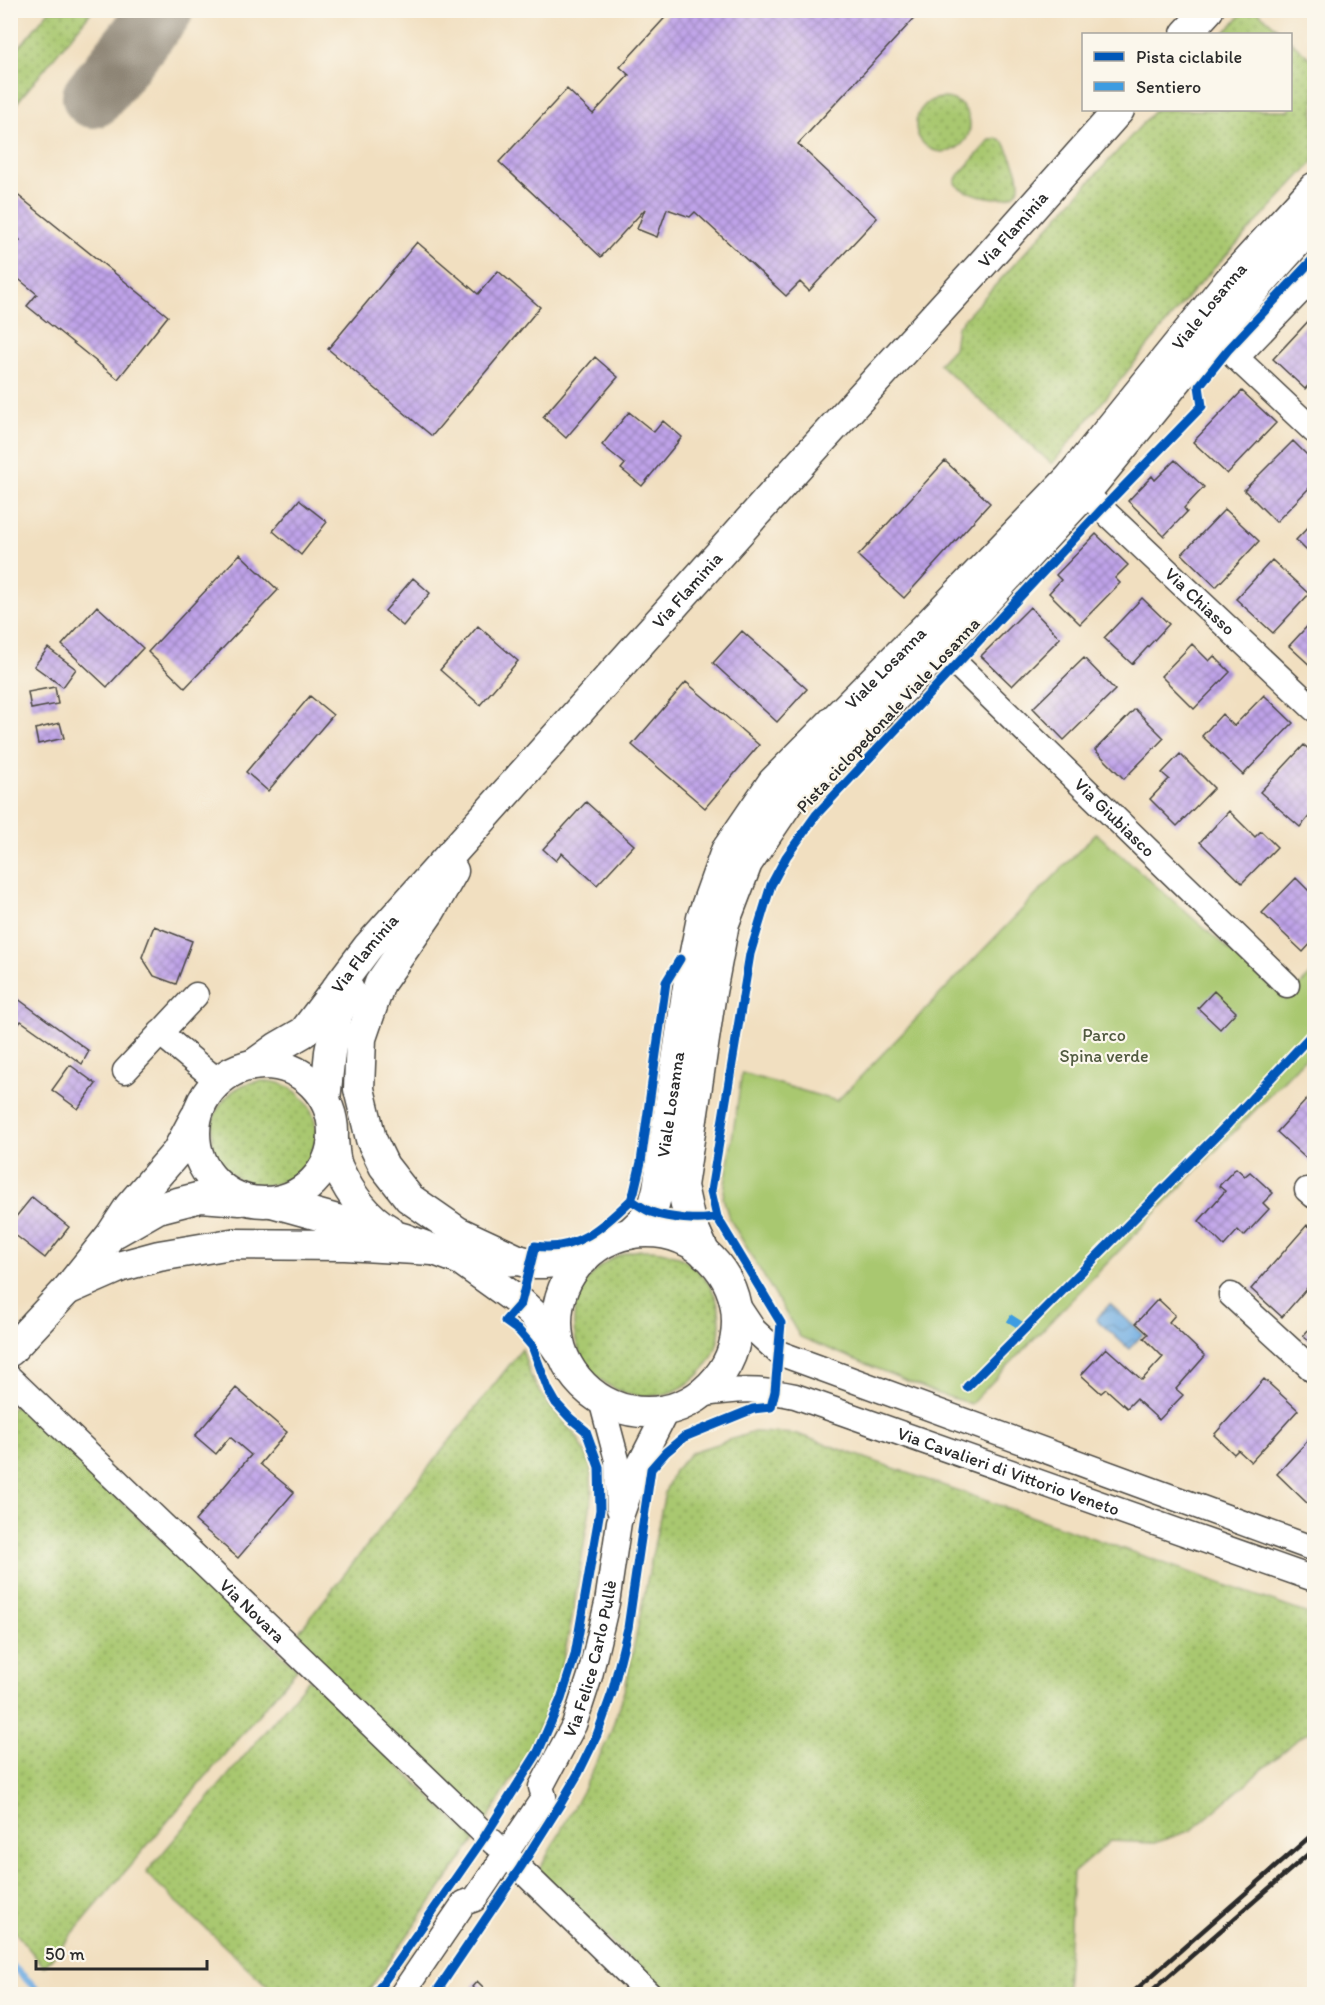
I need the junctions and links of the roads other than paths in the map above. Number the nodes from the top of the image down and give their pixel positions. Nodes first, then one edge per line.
1 (1208, 10) edge
2 (1187, 33) edge
3 (1118, 111) edge
4 (1314, 188) edge
5 (1314, 223) edge
6 (1314, 277) edge
7 (1213, 336) junction
8 (1236, 358) junction
9 (1314, 431) edge
10 (1084, 493) junction
11 (940, 649) junction
12 (1314, 709) edge
13 (485, 817) junction
14 (368, 947) junction
15 (1287, 985) dead end
16 (196, 995) dead end
17 (160, 1033) junction
18 (253, 1065) junction
19 (125, 1071) dead end
20 (212, 1089) junction
21 (325, 1100) junction
22 (333, 1140) junction
23 (264, 1202) junction
24 (629, 1234) junction
25 (111, 1235) junction
26 (405, 1239) junction
27 (433, 1250) junction
28 (705, 1254) junction
29 (460, 1260) junction
30 (518, 1260) junction
31 (583, 1260) junction
32 (67, 1290) junction
33 (1231, 1295) dead end
34 (734, 1300) junction
35 (10, 1352) edge
36 (567, 1362) junction
37 (1314, 1371) edge
38 (10, 1378) edge
39 (700, 1395) junction
40 (601, 1400) junction
41 (667, 1410) junction
42 (619, 1522) junction
43 (1314, 1549) edge
44 (1314, 1579) edge
45 (500, 1849) junction
46 (402, 1995) edge
47 (649, 1995) edge

1 - 2 main road
3 - 13 main road, Via Flaminia
4 - 24 main road, Viale Losanna
5 - 7 main road, Viale Losanna
6 - 8 street
7 - 8 street
7 - 10 main road, Viale Losanna
8 - 9 street
10 - 11 main road, Viale Losanna
10 - 12 street, Via Chiasso
11 - 15 street, Via Giubiasco
11 - 28 main road, Viale Losanna
13 - 14 main road, Via Flaminia
13 - 30 main road
14 - 18 main road, Via Flaminia
14 - 21 main road
16 - 17 street
17 - 19 street
17 - 20 street
18 - 20 main road
18 - 21 main road
20 - 23 main road
20 - 25 main road
21 - 22 main road
22 - 23 main road
22 - 26 main road
23 - 25 main road
23 - 26 main road
24 - 28 main road, Via Cavalieri di Vittorio Veneto
24 - 31 main road, Via Cavalieri di Vittorio Veneto
25 - 32 main road
26 - 27 main road
27 - 29 main road
27 - 32 main road
28 - 34 main road, Via Cavalieri di Vittorio Veneto
29 - 30 main road
29 - 36 main road
30 - 31 main road
31 - 36 main road, Via Cavalieri di Vittorio Veneto
32 - 35 main road
33 - 37 street
34 - 39 main road, Via Cavalieri di Vittorio Veneto
34 - 43 street, Via Cavalieri di Vittorio Veneto
36 - 40 main road, Via Cavalieri di Vittorio Veneto
38 - 45 street, Via Novara
39 - 41 main road, Via Cavalieri di Vittorio Veneto
39 - 44 street, Via Cavalieri di Vittorio Veneto
40 - 41 main road, Via Cavalieri di Vittorio Veneto
40 - 42 street, Via Felice Carlo Pullè
41 - 42 street, Via Felice Carlo Pullè
42 - 45 street, Via Felice Carlo Pullè
45 - 46 street, Via Felice Carlo Pullè
45 - 47 street, Via Novara

